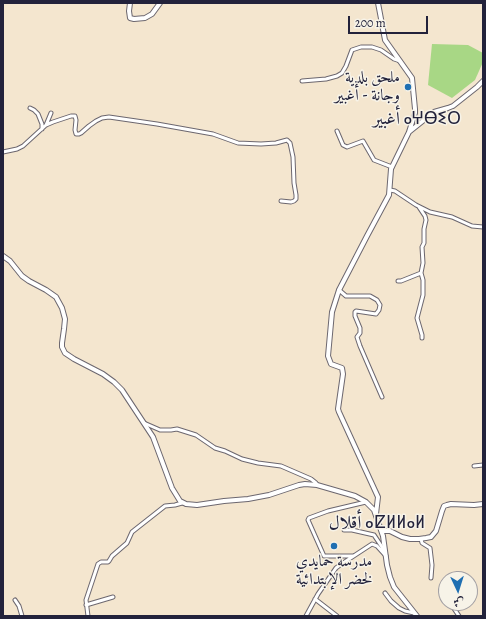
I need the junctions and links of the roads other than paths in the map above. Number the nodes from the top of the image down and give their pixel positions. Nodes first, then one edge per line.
1 (130, 3) edge
2 (160, 3) edge
3 (378, 3) edge
4 (400, 61) junction
5 (302, 81) dead end
6 (483, 81) edge
7 (30, 108) dead end
8 (50, 113) dead end
9 (46, 125) junction
10 (42, 129) junction
11 (337, 131) dead end
12 (409, 132) junction
13 (3, 152) edge
14 (392, 167) junction
15 (390, 190) junction
16 (281, 201) dead end
17 (419, 206) junction
18 (483, 227) edge
19 (3, 256) edge
20 (421, 273) junction
21 (398, 282) dead end
22 (339, 290) junction
23 (422, 338) dead end
24 (382, 397) dead end
25 (144, 424) junction
26 (483, 465) edge
27 (474, 466) dead end
28 (317, 485) junction
29 (366, 502) junction
30 (182, 503) junction
31 (483, 504) edge
32 (376, 516) junction
33 (344, 530) dead end
34 (382, 531) junction
35 (421, 539) junction
36 (385, 553) junction
37 (354, 556) junction
38 (431, 578) dead end
39 (385, 593) dead end
40 (113, 597) dead end
41 (315, 599) junction
42 (15, 600) dead end
43 (86, 604) junction
44 (416, 615) edge
45 (22, 616) edge
46 (88, 616) edge
47 (306, 616) edge
48 (337, 616) edge

1 - 2 street
3 - 4 street
4 - 5 street
4 - 12 street
6 - 12 street
7 - 10 street
8 - 9 street
9 - 10 street
9 - 16 street
10 - 13 street
11 - 14 street
12 - 14 street
14 - 15 street
15 - 17 street
15 - 22 street
17 - 18 street
17 - 20 street
19 - 25 street
20 - 21 street
20 - 23 street
22 - 24 street
22 - 32 street
25 - 28 street
25 - 30 street
26 - 27 street
28 - 29 street
28 - 30 street
29 - 32 street
29 - 37 street
30 - 43 street
31 - 35 street
32 - 34 street
33 - 36 street
34 - 35 street
34 - 36 street
35 - 38 street
36 - 37 street
36 - 44 street
37 - 41 street
39 - 44 street
40 - 43 street
41 - 47 street
41 - 48 street
42 - 45 street
43 - 46 street

